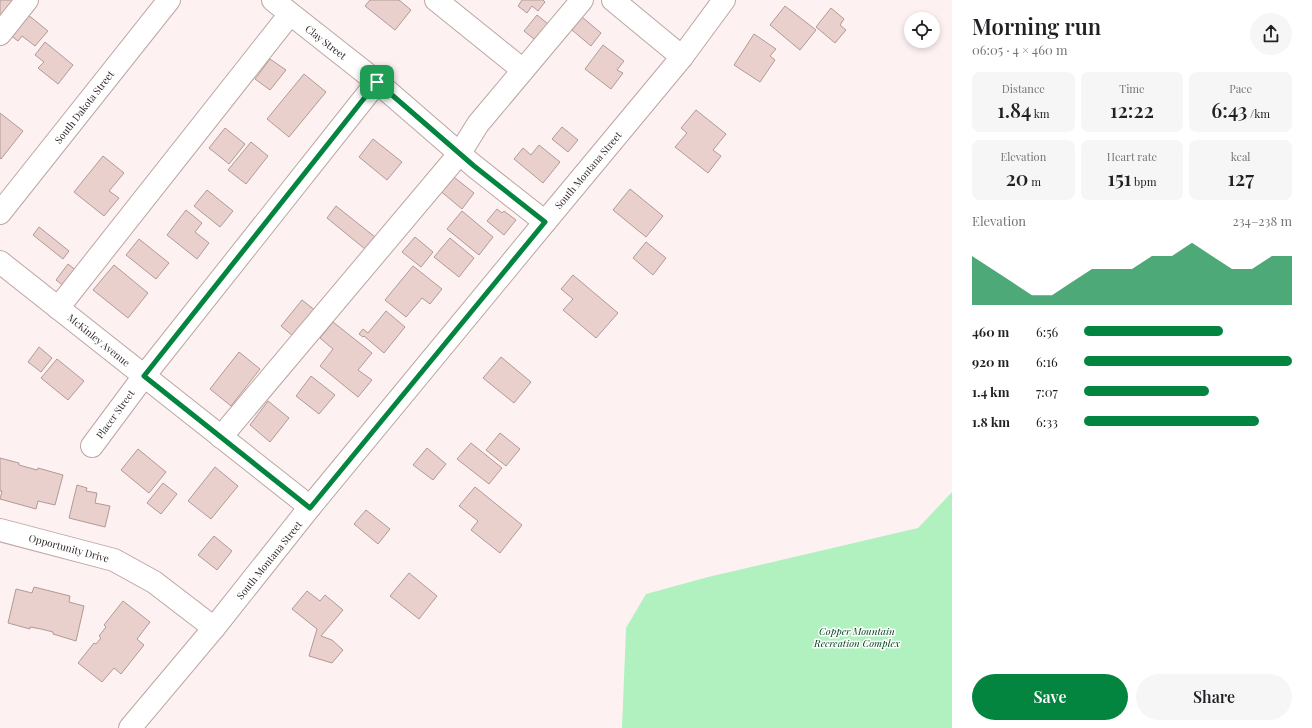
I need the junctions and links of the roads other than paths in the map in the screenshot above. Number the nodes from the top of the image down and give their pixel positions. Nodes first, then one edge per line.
1 (27, 0) edge
2 (169, 0) edge
3 (273, 0) edge
4 (436, 0) edge
5 (582, 0) edge
6 (613, 0) edge
7 (724, 0) edge
8 (290, 14) junction
9 (0, 34) edge
10 (682, 57) junction
11 (523, 70) junction
12 (377, 82) junction
13 (460, 153) junction
14 (0, 213) edge
15 (545, 222) junction
16 (0, 262) edge
17 (58, 308) junction
18 (144, 376) junction
19 (221, 437) junction
20 (92, 446) dead end
21 (310, 508) junction
22 (0, 530) edge
23 (214, 628) junction
24 (130, 728) edge

1 - 9 street
2 - 14 street, South Dakota Street
3 - 8 street, Clay Street
4 - 11 street
5 - 11 street
6 - 10 street
7 - 10 street, South Montana Street
8 - 12 street, Clay Street
8 - 17 street
10 - 15 street, South Montana Street
11 - 13 street
12 - 13 street, Clay Street
12 - 18 street, Placer Street
13 - 15 street, Clay Street
13 - 19 street
15 - 21 street, South Montana Street
16 - 17 street, McKinley Avenue
17 - 18 street, McKinley Avenue
18 - 19 street, McKinley Avenue
18 - 20 street, Placer Street
19 - 21 street, McKinley Avenue
21 - 23 street, South Montana Street
22 - 23 street, Opportunity Drive
23 - 24 street, South Montana Street

